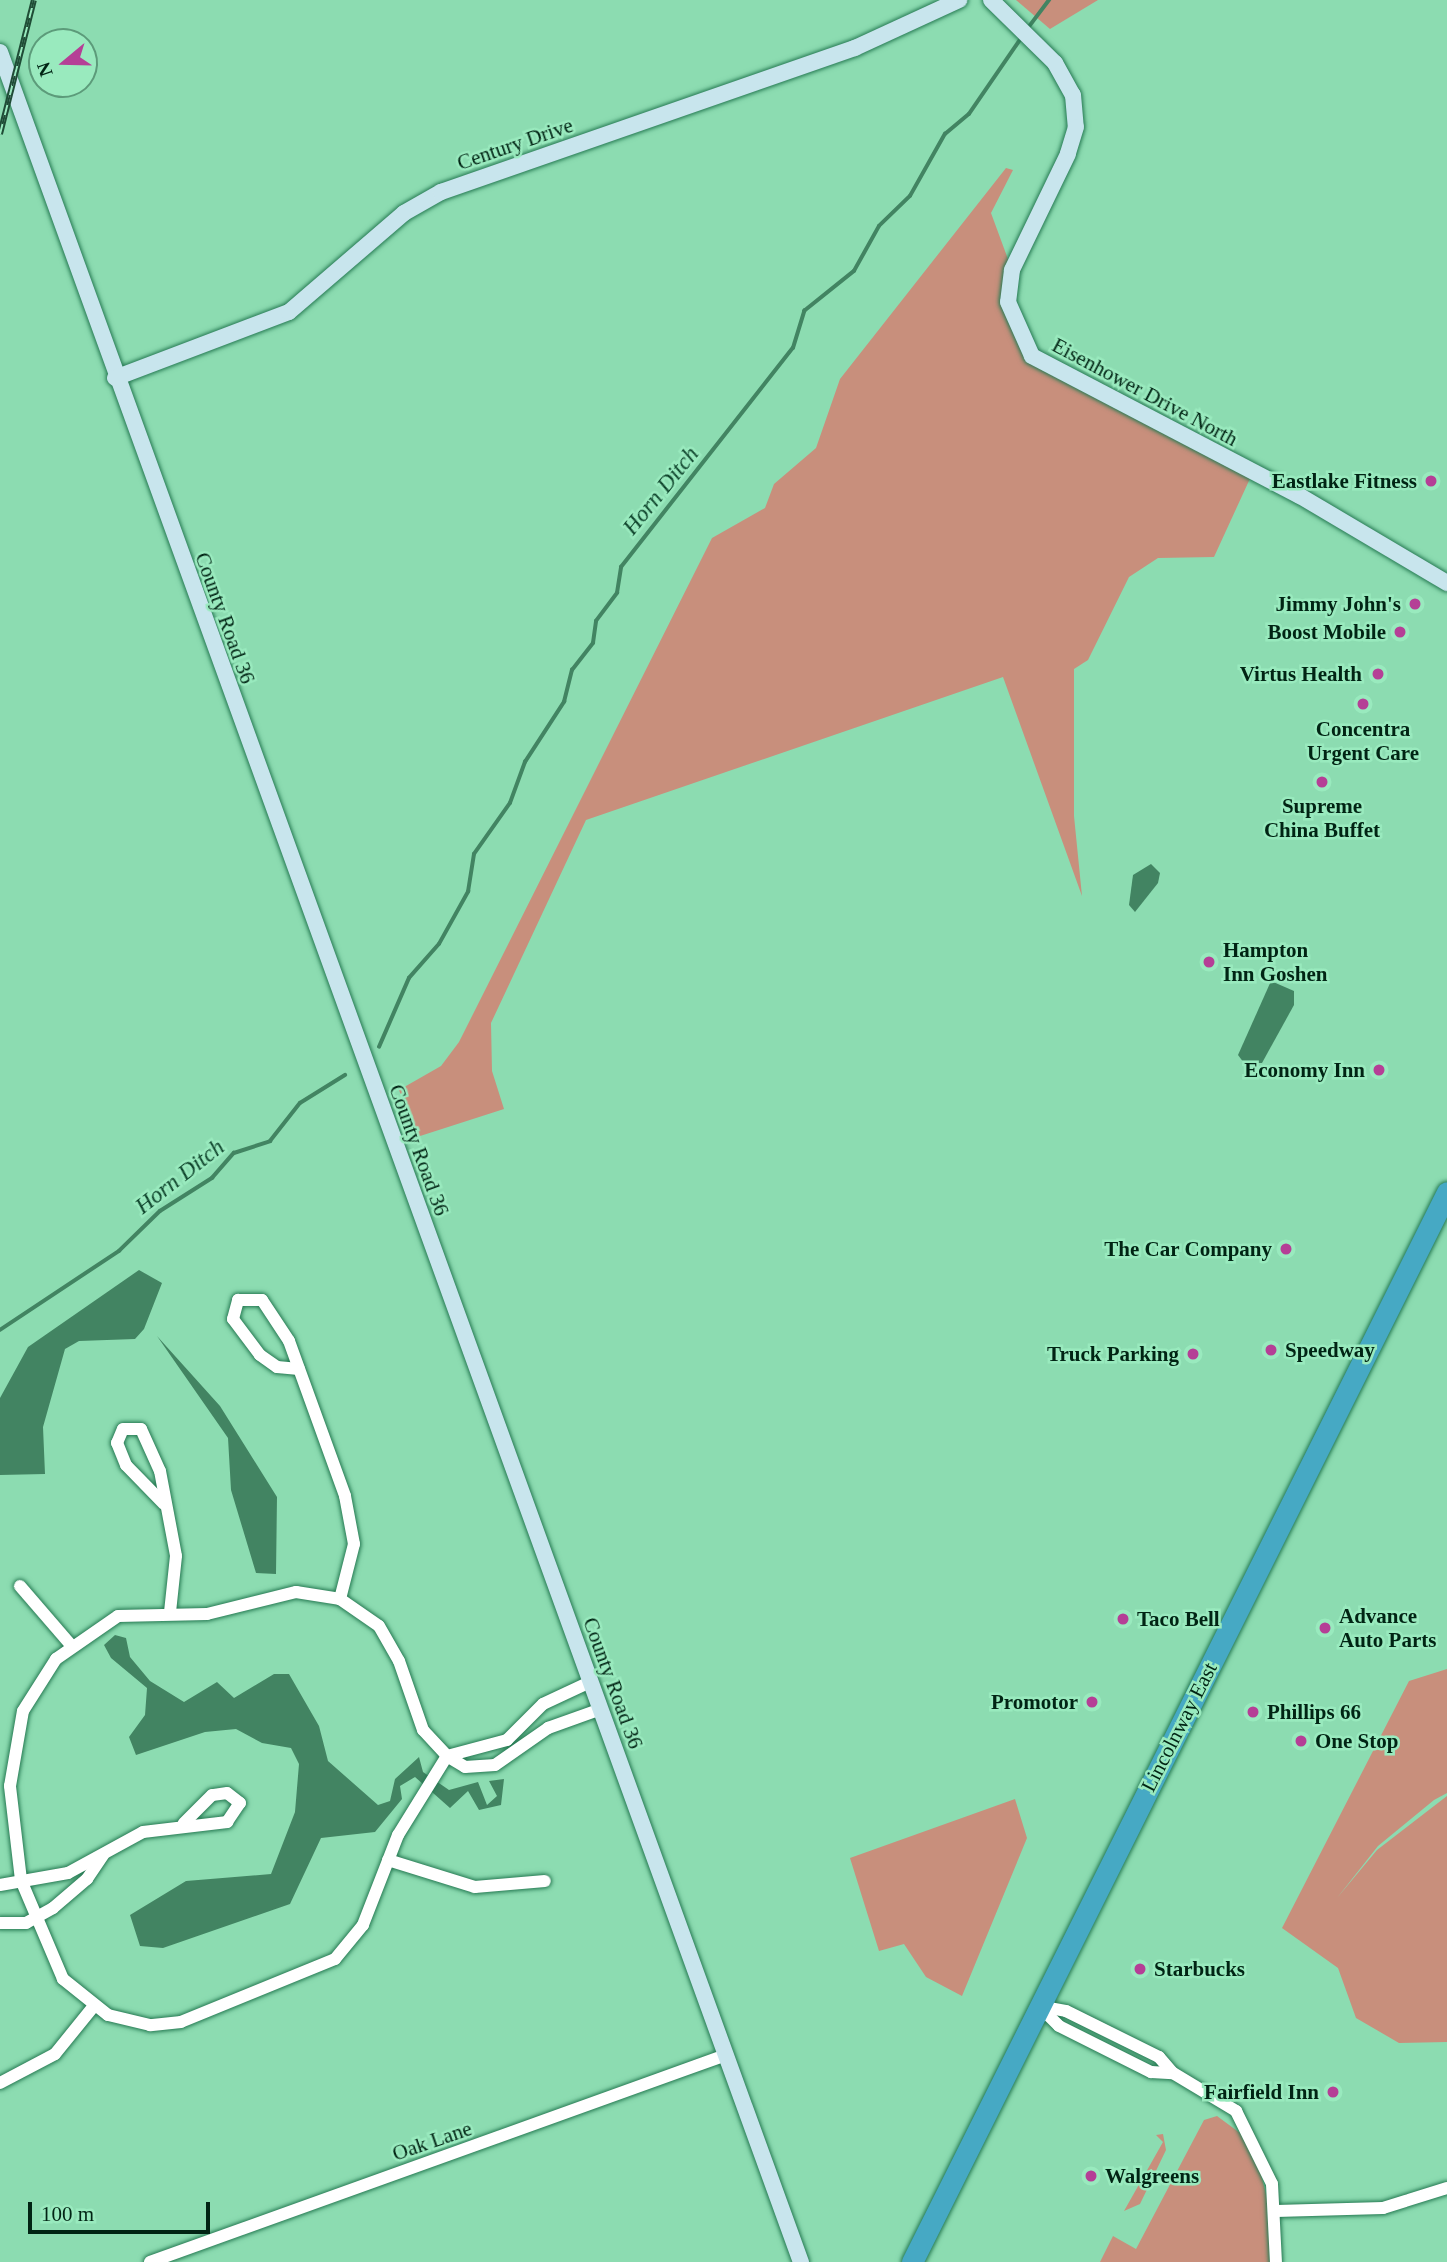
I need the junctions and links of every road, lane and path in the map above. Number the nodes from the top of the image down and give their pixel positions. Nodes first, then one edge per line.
1 (959, 0) edge
2 (996, 5) edge
3 (0, 52) edge
4 (115, 378) junction
5 (1447, 583) edge
6 (1447, 1192) edge
7 (299, 1369) junction
8 (164, 1504) junction
9 (20, 1586) dead end
10 (340, 1599) junction
11 (170, 1612) junction
12 (71, 1645) junction
13 (590, 1682) junction
14 (601, 1709) junction
15 (6, 1750) edge
16 (447, 1756) junction
17 (184, 1823) dead end
18 (103, 1854) junction
19 (388, 1860) junction
20 (21, 1880) junction
21 (545, 1881) dead end
22 (0, 1885) edge
23 (34, 1920) junction
24 (0, 1923) edge
25 (1038, 2006) junction
26 (93, 2007) junction
27 (726, 2055) junction
28 (0, 2083) edge
29 (1447, 2188) edge
30 (1276, 2211) junction
31 (150, 2262) edge
32 (801, 2262) edge
33 (912, 2262) edge
34 (1276, 2262) edge

1 - 4 street, Century Drive
2 - 5 street, Eisenhower Drive North
3 - 4 street, County Road 36
4 - 13 street, County Road 36
6 - 25 highway, Lincolnway East
7 - 7 street
7 - 10 street
8 - 8 street
8 - 11 street
9 - 12 street
10 - 11 street
10 - 16 street
11 - 12 street
12 - 15 street
13 - 14 street, County Road 36
13 - 16 street
14 - 16 street
14 - 27 street, County Road 36
15 - 20 street
16 - 19 street
17 - 18 street
18 - 20 street
18 - 23 street
19 - 21 street
19 - 26 street
20 - 22 street
20 - 23 street
23 - 24 street
23 - 26 street
25 - 30 street
25 - 33 highway, Lincolnway East
26 - 28 street
27 - 31 street, Oak Lane
27 - 32 street, County Road 36
29 - 30 street
30 - 34 street

